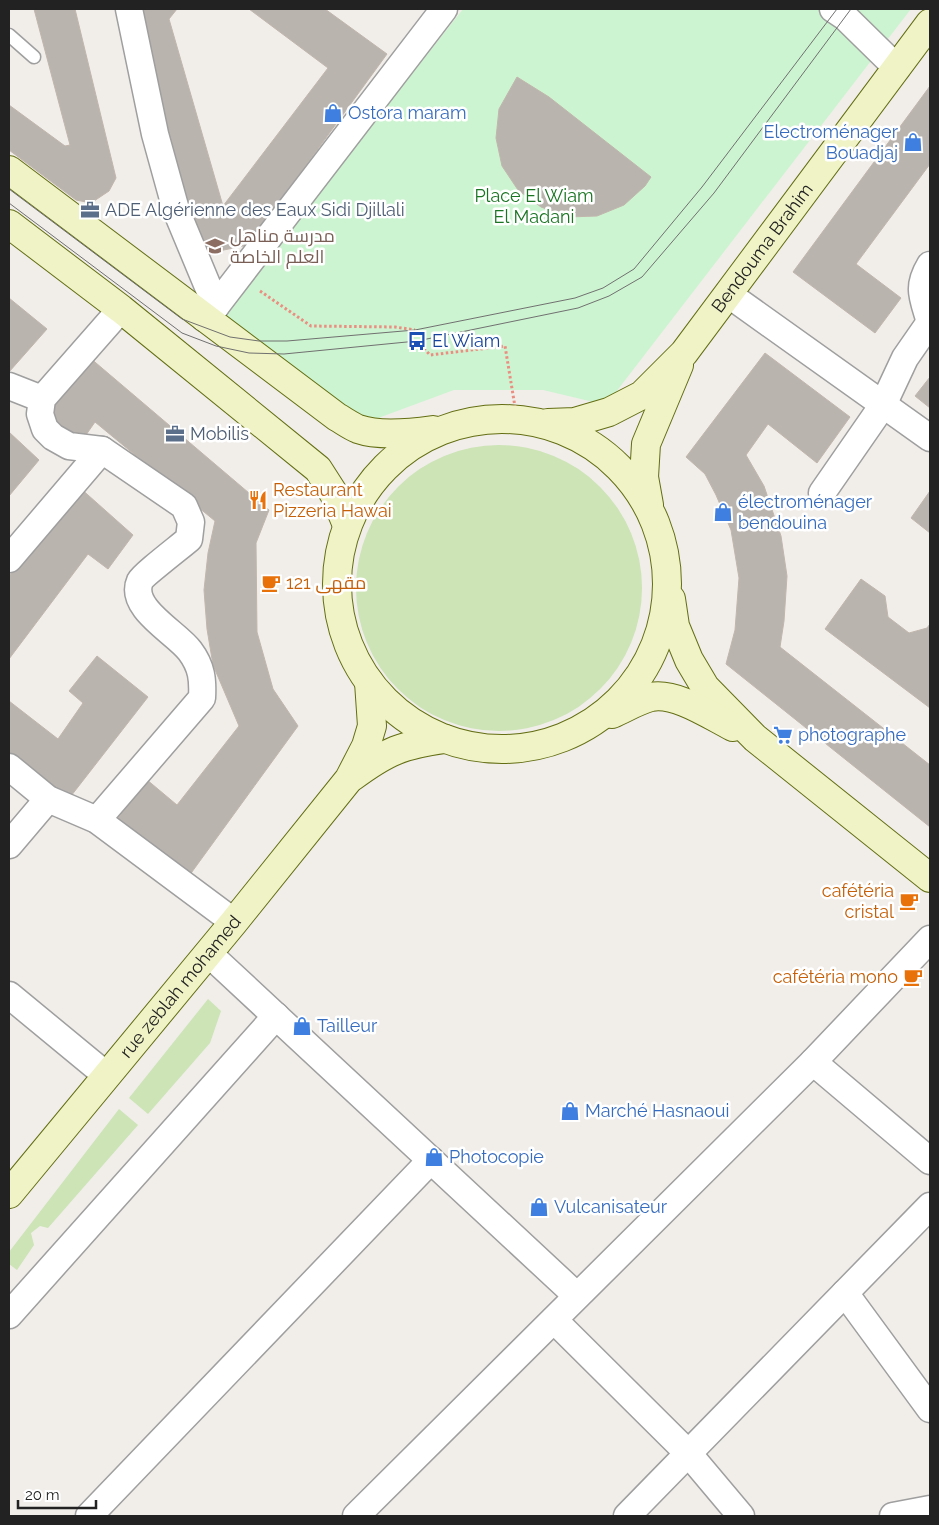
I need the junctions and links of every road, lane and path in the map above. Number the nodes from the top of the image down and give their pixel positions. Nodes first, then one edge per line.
1 (129, 9) edge
2 (833, 9) edge
3 (440, 10) edge
4 (930, 23) edge
5 (9, 34) edge
6 (34, 57) dead end
7 (897, 68) junction
8 (9, 170) edge
9 (9, 224) edge
10 (930, 265) edge
11 (239, 276) junction
12 (728, 294) junction
13 (121, 309) junction
14 (210, 312) junction
15 (416, 330) dead end
16 (417, 341) dead end
17 (684, 353) junction
18 (9, 386) edge
19 (42, 399) junction
20 (883, 405) junction
21 (528, 421) junction
22 (446, 428) junction
23 (930, 438) edge
24 (102, 450) junction
25 (822, 493) dead end
26 (650, 511) junction
27 (347, 525) junction
28 (9, 559) edge
29 (666, 568) junction
30 (369, 682) junction
31 (588, 725) junction
32 (755, 738) junction
33 (444, 739) junction
34 (9, 767) edge
35 (349, 779) junction
36 (48, 799) junction
37 (97, 820) junction
38 (9, 845) edge
39 (930, 878) edge
40 (234, 922) junction
41 (930, 939) edge
42 (208, 953) junction
43 (9, 995) edge
44 (276, 1016) junction
45 (813, 1062) junction
46 (106, 1075) junction
47 (431, 1160) junction
48 (930, 1161) edge
49 (9, 1194) edge
50 (930, 1206) edge
51 (845, 1293) junction
52 (577, 1296) junction
53 (9, 1315) edge
54 (554, 1320) junction
55 (930, 1409) edge
56 (688, 1453) junction
57 (930, 1509) edge
58 (88, 1516) edge
59 (356, 1516) edge
60 (627, 1516) edge
61 (741, 1516) edge
62 (893, 1516) edge

1 - 14 street
2 - 7 street
3 - 11 street
4 - 7 main road, Bendouma Brahim
5 - 6 lane
7 - 12 main road, Bendouma Brahim
8 - 14 main road
9 - 13 main road
10 - 20 street
11 - 14 street
11 - 15 path
12 - 17 main road, Bendouma Brahim
12 - 20 street
13 - 19 street
13 - 27 main road
14 - 22 main road
16 - 21 path
17 - 21 main road
17 - 26 main road
18 - 19 street
19 - 24 street
20 - 23 street
20 - 25 street
21 - 22 main road
21 - 26 main road
22 - 27 main road
24 - 28 street
24 - 37 street
26 - 29 main road
27 - 30 main road
29 - 31 main road
29 - 32 main road
30 - 33 main road
30 - 35 main road
31 - 32 main road
31 - 33 main road
32 - 39 main road
33 - 35 main road
34 - 36 street
35 - 40 main road, rue zeblah mohamed
36 - 37 street
36 - 38 street
37 - 40 street
40 - 42 main road, rue zeblah mohamed
41 - 45 street
42 - 44 street
42 - 46 main road, rue zeblah mohamed
43 - 46 street
44 - 47 street
44 - 53 street
45 - 48 street
45 - 52 street
46 - 49 main road, rue zeblah mohamed
47 - 52 street
47 - 58 street
50 - 51 street
51 - 55 street
51 - 56 street
52 - 54 street
54 - 56 street
54 - 59 street
56 - 60 street
56 - 61 street
57 - 62 street

